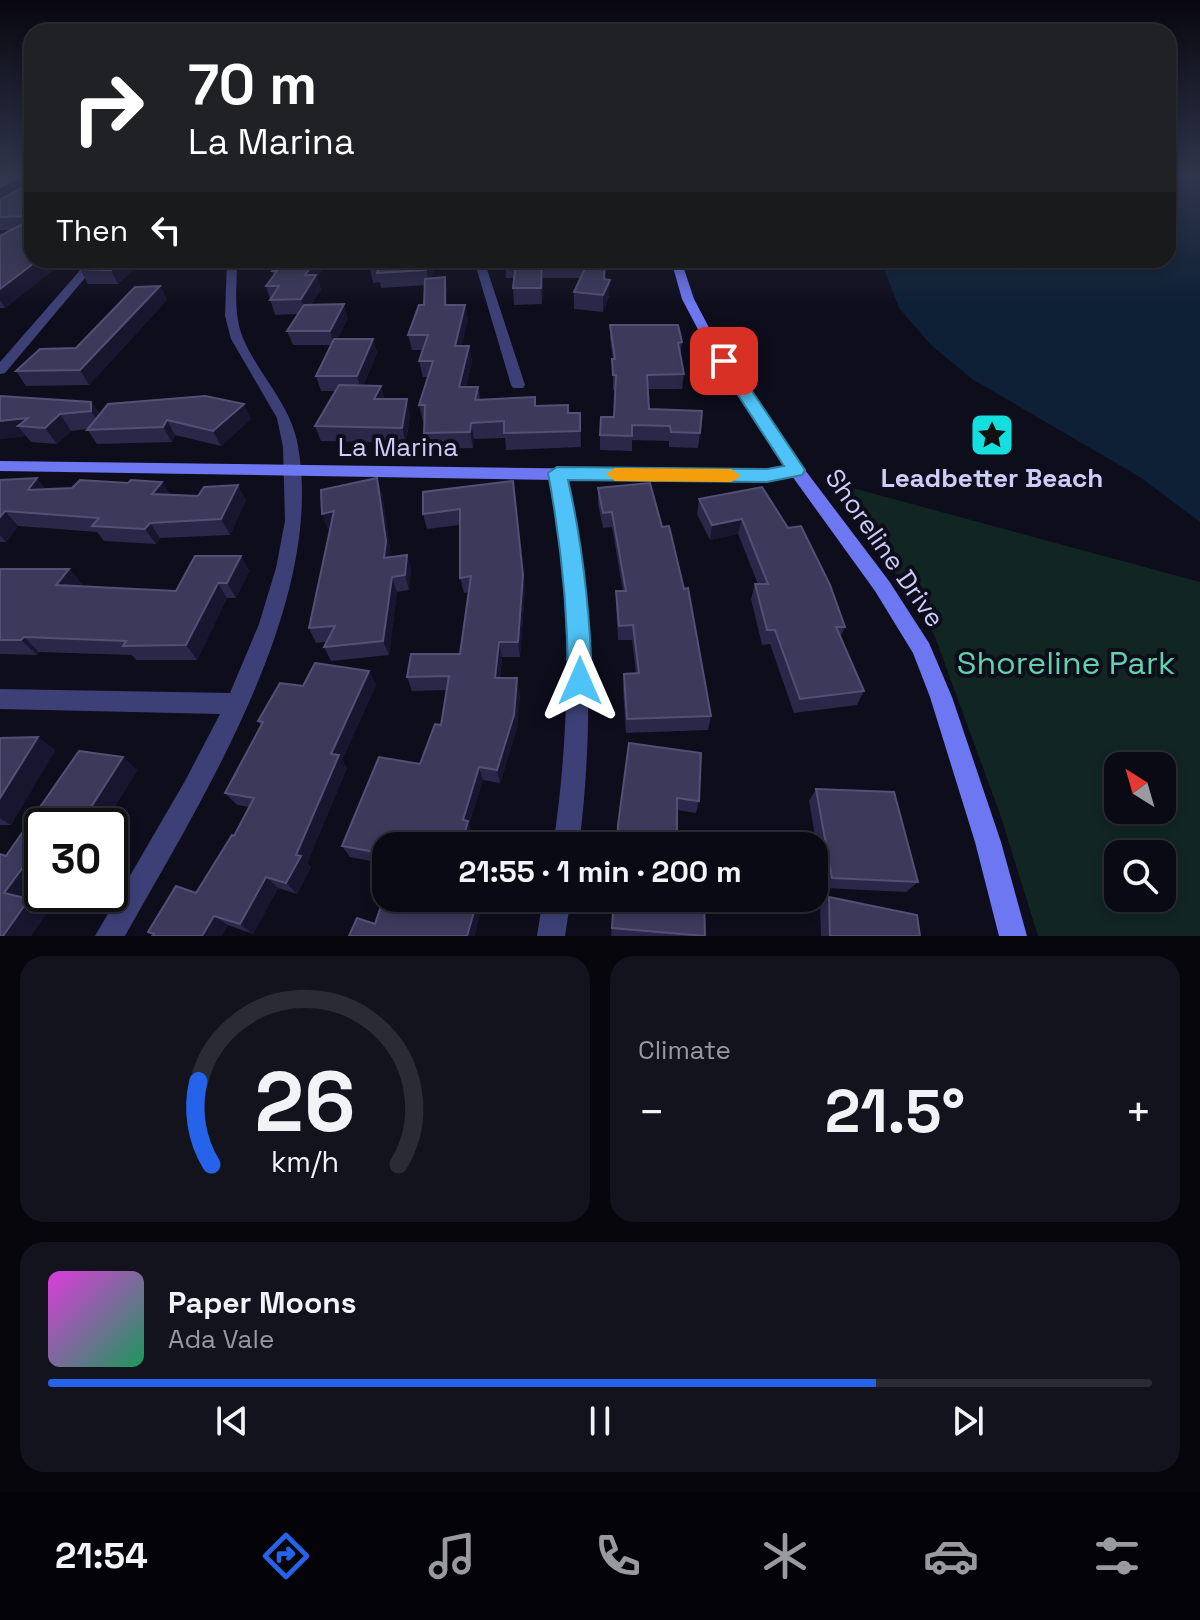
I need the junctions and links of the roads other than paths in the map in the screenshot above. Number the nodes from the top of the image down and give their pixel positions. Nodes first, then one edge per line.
1 (88, 268) edge
2 (232, 268) edge
3 (481, 268) edge
4 (678, 268) edge
5 (0, 370) edge
6 (518, 385) dead end
7 (0, 466) edge
8 (796, 470) junction
9 (290, 471) junction
10 (557, 473) junction
11 (0, 699) edge
12 (237, 704) junction
13 (567, 832) edge
14 (555, 912) edge
15 (109, 936) edge
16 (551, 936) edge
17 (1013, 936) edge

1 - 5 street
2 - 9 street
3 - 6 street
4 - 8 main road, Shoreline Drive
7 - 9 main road, La Marina
8 - 10 main road, La Marina
8 - 17 main road, Shoreline Drive
9 - 10 main road, La Marina
9 - 12 street
10 - 13 street
11 - 12 street
12 - 15 street
14 - 16 street

